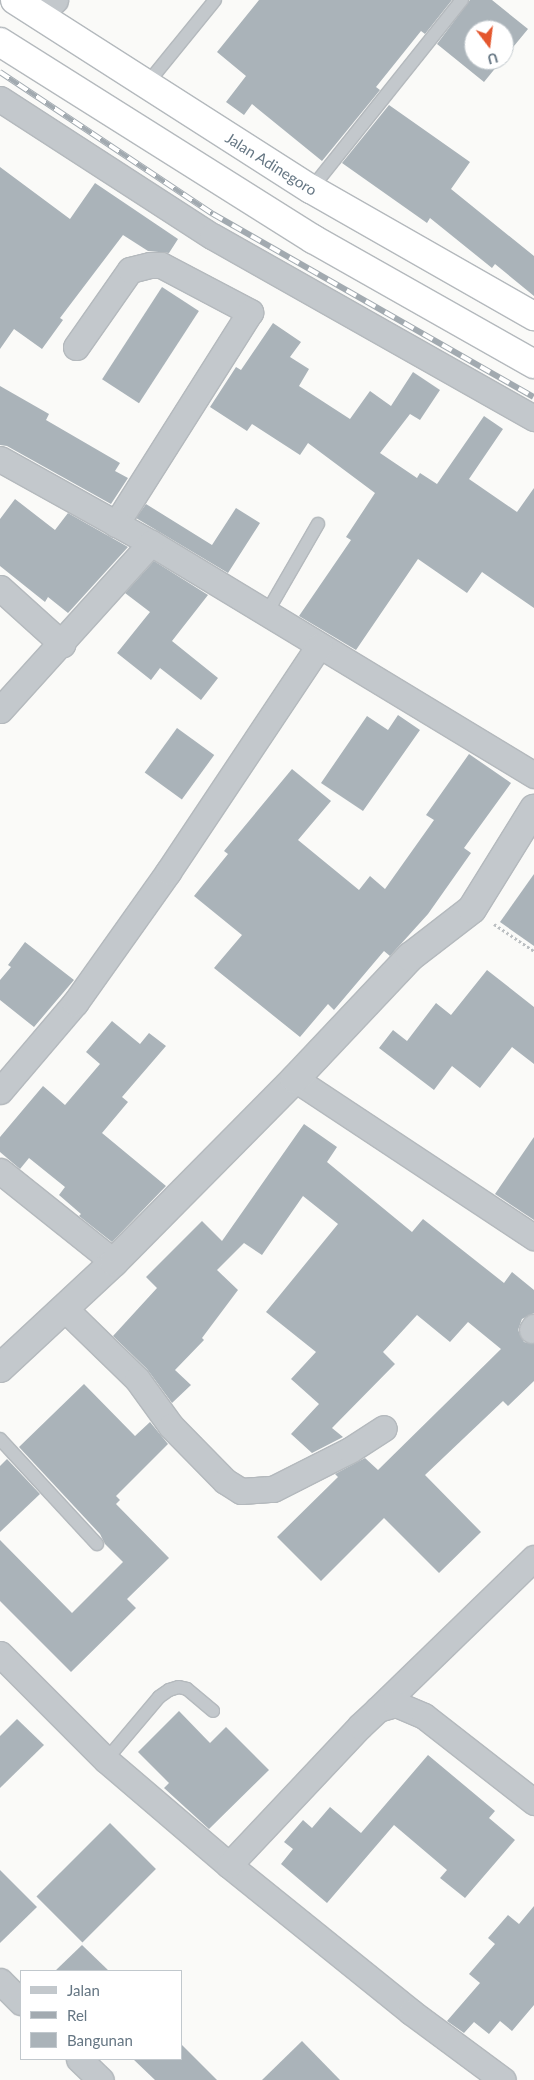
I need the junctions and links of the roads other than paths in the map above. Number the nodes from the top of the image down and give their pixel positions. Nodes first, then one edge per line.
1 (16, 0) edge
2 (215, 0) edge
3 (462, 0) edge
4 (47, 8) edge
5 (0, 42) edge
6 (146, 85) junction
7 (0, 99) edge
8 (311, 190) junction
9 (534, 316) edge
10 (76, 347) dead end
11 (534, 364) edge
12 (534, 418) edge
13 (0, 459) edge
14 (116, 524) junction
15 (318, 524) dead end
16 (151, 542) junction
17 (0, 588) edge
18 (266, 614) junction
19 (62, 644) junction
20 (319, 646) junction
21 (0, 710) edge
22 (534, 775) edge
23 (534, 809) edge
24 (295, 1079) junction
25 (0, 1091) edge
26 (0, 1171) edge
27 (534, 1238) edge
28 (114, 1262) junction
29 (64, 1308) junction
30 (0, 1368) edge
31 (384, 1428) dead end
32 (0, 1439) edge
33 (97, 1544) dead end
34 (534, 1558) edge
35 (0, 1654) edge
36 (378, 1709) junction
37 (213, 1711) dead end
38 (106, 1760) junction
39 (534, 1802) edge
40 (229, 1865) junction
41 (0, 1982) edge
42 (20, 2001) edge
43 (80, 2060) edge
44 (101, 2080) edge
45 (503, 2080) edge

1 - 4 highway, Jalan Adinegoro
2 - 6 lane
3 - 8 lane
4 - 6 highway, Jalan Adinegoro
5 - 11 highway
6 - 8 highway, Jalan Adinegoro
7 - 12 street
8 - 9 highway, Jalan Adinegoro
10 - 14 street
13 - 14 street
14 - 16 street
15 - 18 lane
16 - 18 street
16 - 19 street
17 - 19 street
18 - 20 street
19 - 21 street
20 - 22 street
20 - 25 street
23 - 24 street
24 - 27 street
24 - 28 street
26 - 28 street
28 - 29 street
29 - 30 street
29 - 31 street
32 - 33 lane
34 - 36 street
35 - 38 street
36 - 39 street
36 - 40 street
37 - 38 lane
38 - 40 street
40 - 45 street
41 - 42 street
43 - 44 street

